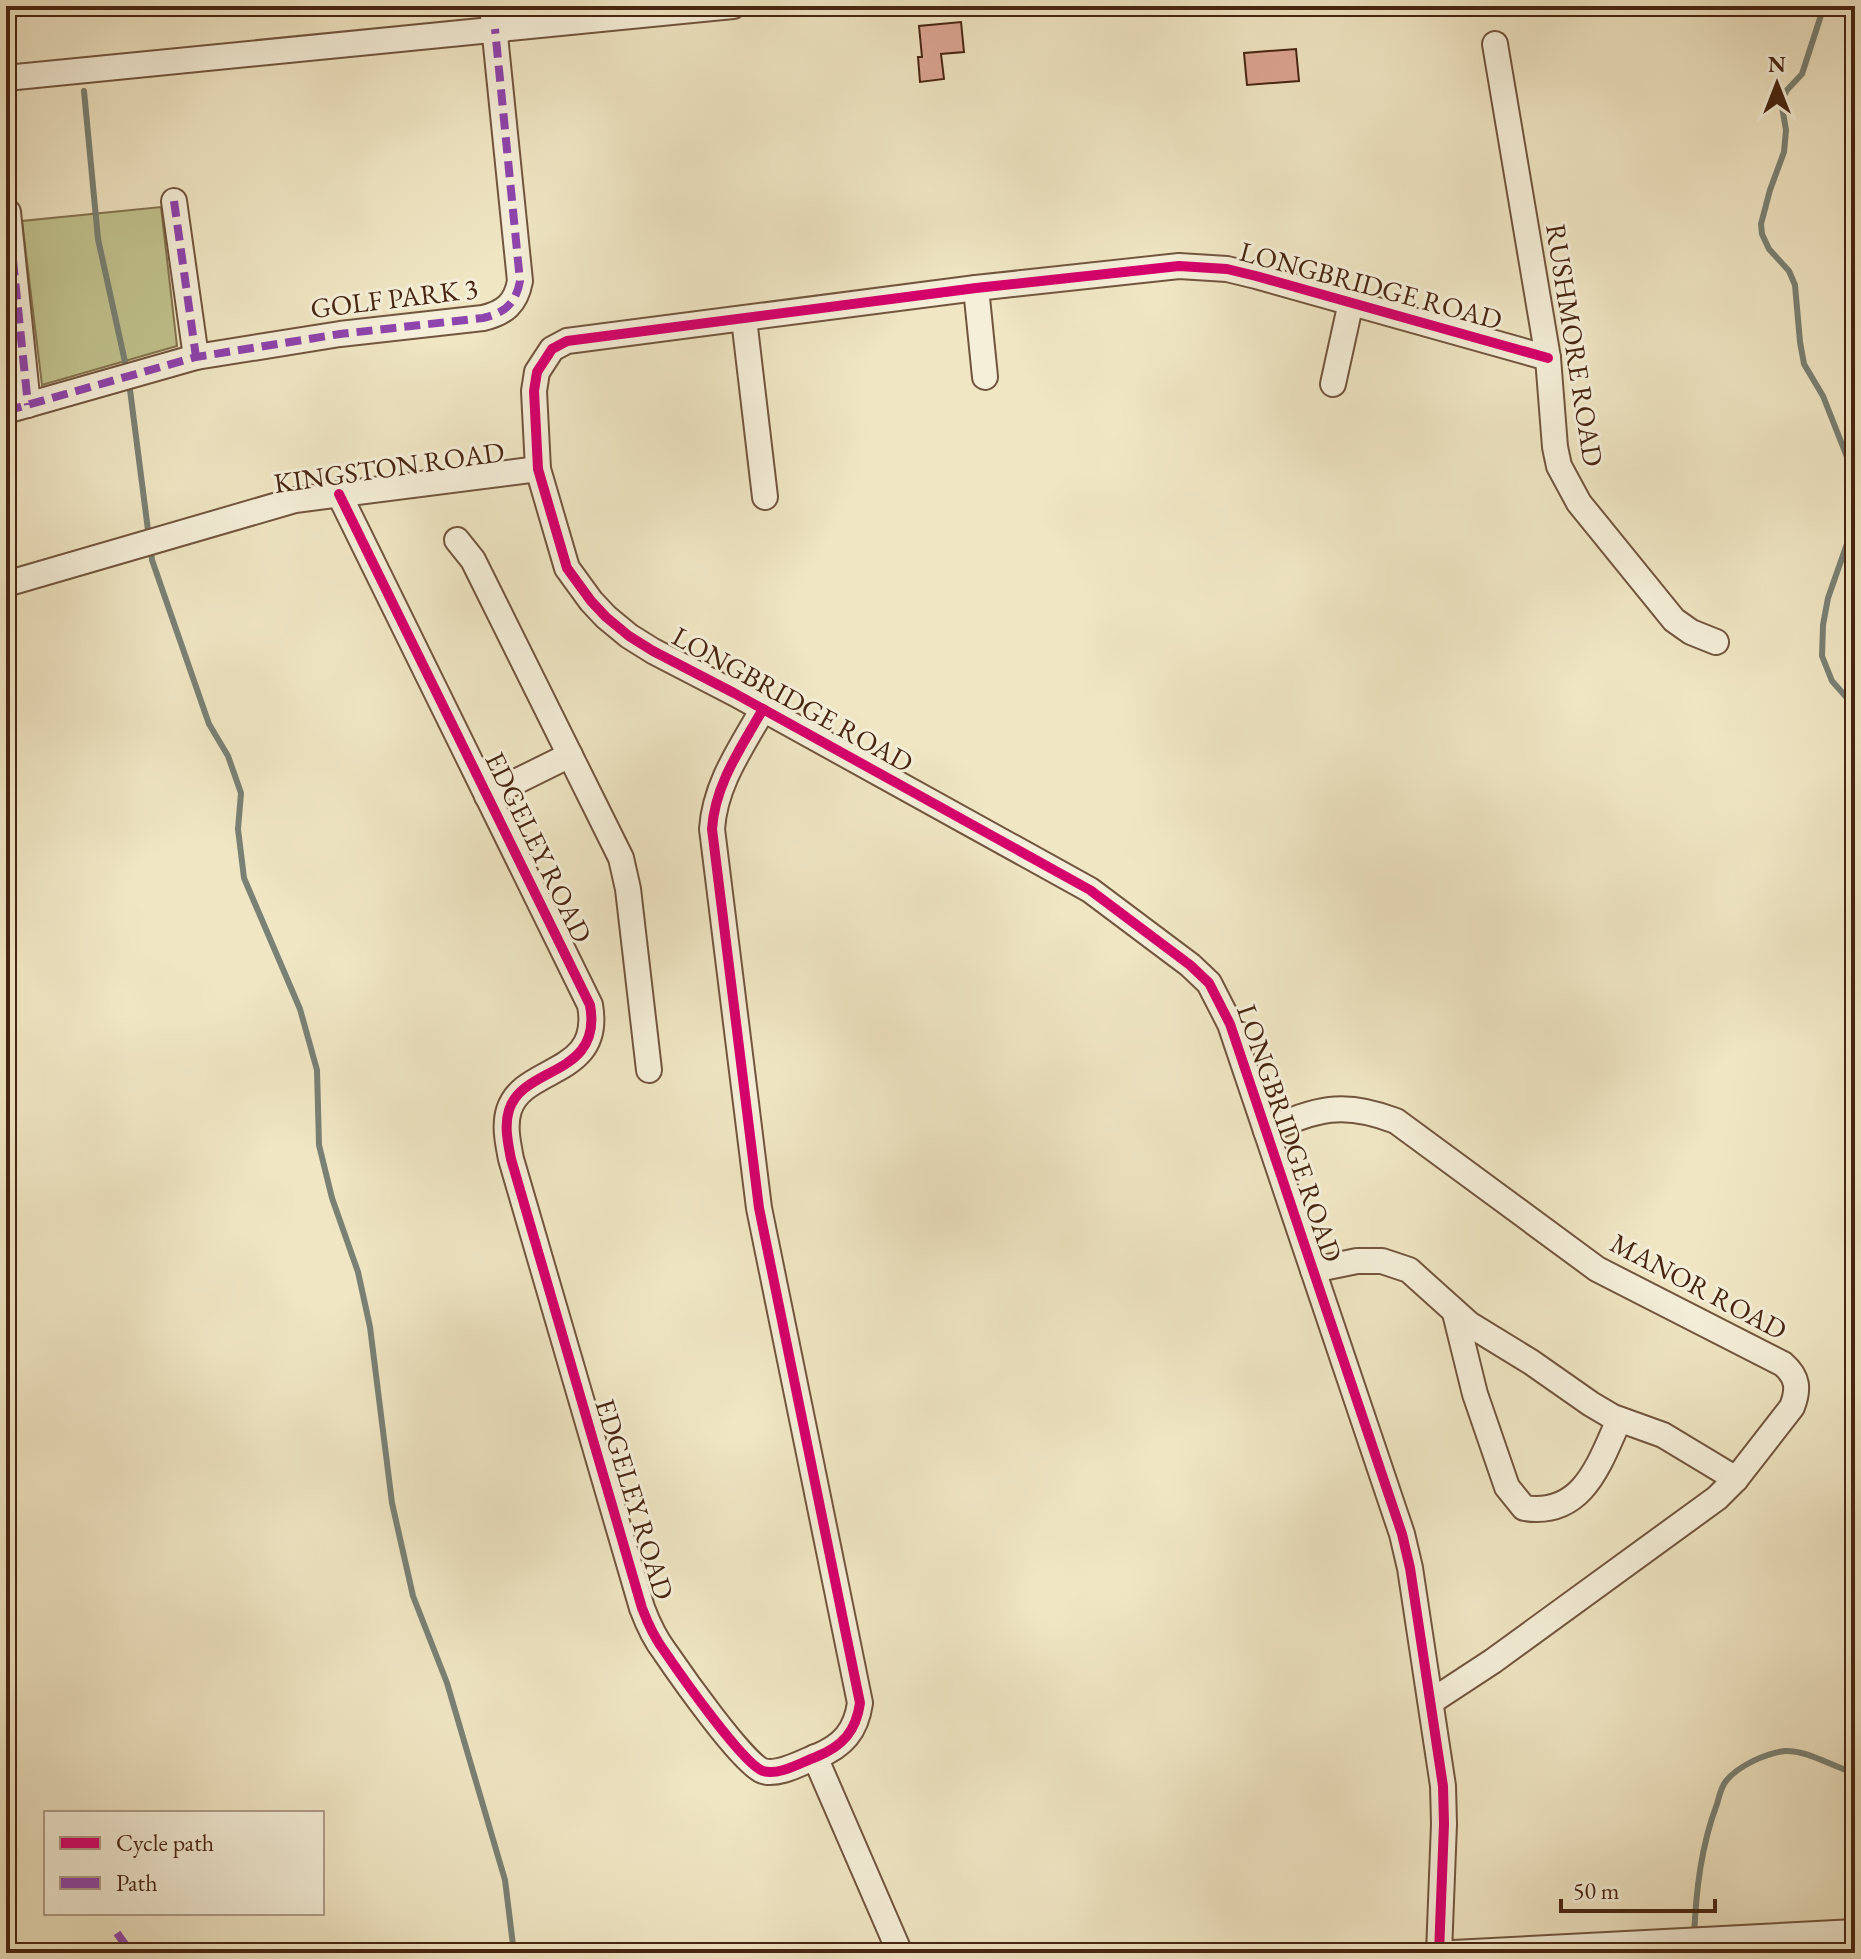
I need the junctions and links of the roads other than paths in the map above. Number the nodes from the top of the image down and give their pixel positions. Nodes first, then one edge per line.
1 (733, 6) edge
2 (493, 18) edge
3 (1495, 44) dead end
4 (6, 78) edge
5 (174, 201) dead end
6 (8, 212) edge
7 (976, 288) junction
8 (1351, 302) junction
9 (744, 319) junction
10 (196, 357) junction
11 (1548, 358) junction
12 (985, 377) dead end
13 (1333, 384) dead end
14 (17, 408) edge
15 (538, 469) junction
16 (339, 494) junction
17 (765, 497) dead end
18 (457, 540) dead end
19 (6, 584) edge
20 (1716, 642) dead end
21 (763, 709) junction
22 (570, 755) junction
23 (487, 796) junction
24 (649, 1070) dead end
25 (1266, 1131) junction
26 (1313, 1270) junction
27 (1455, 1313) junction
28 (1619, 1420) junction
29 (1736, 1479) junction
30 (1432, 1701) junction
31 (815, 1757) junction
32 (1855, 1932) edge
33 (900, 1953) edge
34 (1439, 1953) edge
35 (1453, 1953) edge

1 - 2 street
2 - 4 street
2 - 10 street, GOLF PARK 3
3 - 11 street, RUSHMORE ROAD
5 - 10 street
6 - 14 street, GOLF PARK 3
7 - 8 street, LONGBRIDGE ROAD
7 - 9 street, LONGBRIDGE ROAD
7 - 12 street
8 - 11 street, LONGBRIDGE ROAD
8 - 13 street
9 - 15 street, LONGBRIDGE ROAD
9 - 17 street
10 - 14 street, GOLF PARK 3
11 - 20 street, RUSHMORE ROAD
15 - 16 street, KINGSTON ROAD
15 - 21 street, LONGBRIDGE ROAD
16 - 19 street, KINGSTON ROAD
16 - 23 street, EDGELEY ROAD
18 - 22 street
21 - 25 street, LONGBRIDGE ROAD
21 - 31 street, EDGELEY ROAD
22 - 23 street
22 - 24 street
23 - 31 street, EDGELEY ROAD
25 - 26 street, LONGBRIDGE ROAD
25 - 29 street, MANOR ROAD
26 - 27 street
26 - 30 street, LONGBRIDGE ROAD
27 - 28 street
27 - 28 street
28 - 29 street
29 - 30 street, MANOR ROAD
30 - 34 street, LONGBRIDGE ROAD
31 - 33 street
32 - 35 street

